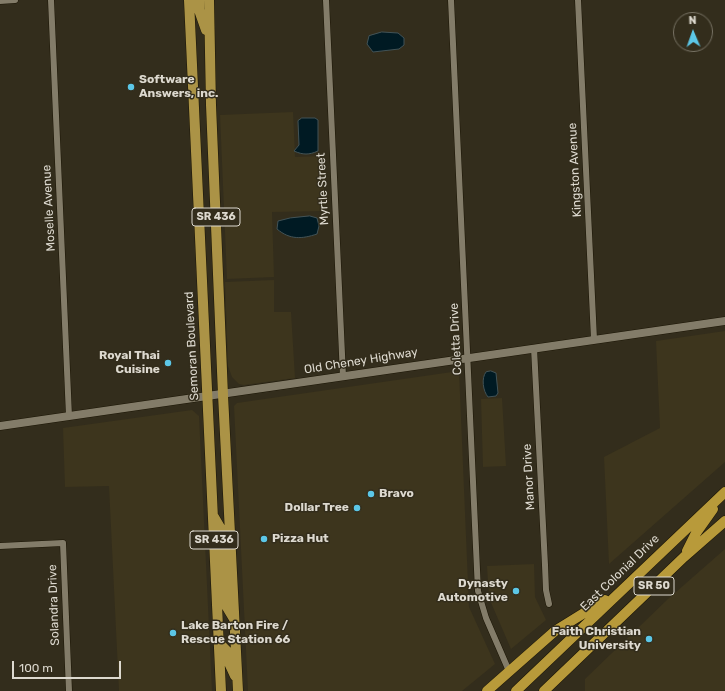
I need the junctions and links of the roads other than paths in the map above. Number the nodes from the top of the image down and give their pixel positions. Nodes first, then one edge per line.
1 (15, 0) edge
2 (51, 0) edge
3 (190, 0) edge
4 (199, 0) edge
5 (208, 0) edge
6 (326, 0) edge
7 (451, 0) edge
8 (578, 0) edge
9 (0, 1) edge
10 (209, 40) junction
11 (196, 138) junction
12 (216, 223) junction
13 (725, 321) edge
14 (594, 339) junction
15 (534, 348) junction
16 (468, 357) junction
17 (343, 376) junction
18 (223, 394) junction
19 (208, 397) junction
20 (69, 416) junction
21 (0, 426) edge
22 (725, 492) edge
23 (213, 516) junction
24 (725, 521) edge
25 (0, 546) edge
26 (684, 557) junction
27 (625, 587) junction
28 (549, 604) dead end
29 (235, 622) junction
30 (219, 643) junction
31 (584, 653) junction
32 (509, 672) junction
33 (238, 686) edge
34 (69, 691) edge
35 (221, 691) edge
36 (488, 691) edge
37 (516, 691) edge
38 (544, 691) edge
39 (555, 691) edge

1 - 9 street
2 - 20 street, Moselle Avenue
3 - 11 main road, Semoran Boulevard / SR 436
4 - 10 main road
5 - 10 main road, SR 436
6 - 17 street, Myrtle Street
7 - 16 street, Coletta Drive
8 - 14 street, Kingston Avenue
10 - 12 main road, SR 436
11 - 12 main road
11 - 19 main road, Semoran Boulevard / SR 436
12 - 18 main road, SR 436
13 - 14 street, Old Cheney Highway
14 - 15 street, Old Cheney Highway
15 - 16 street, Old Cheney Highway
15 - 28 street, Manor Drive
16 - 17 street, Old Cheney Highway
16 - 32 street, Coletta Drive
17 - 18 street, Old Cheney Highway
18 - 19 street, Old Cheney Highway
18 - 29 main road, SR 436
19 - 20 street, Old Cheney Highway
19 - 23 main road, Semoran Boulevard / SR 436
20 - 21 street, Old Cheney Highway
22 - 26 highway
22 - 27 highway, East Colonial Drive / SR 50
23 - 29 main road
23 - 30 main road, Semoran Boulevard / SR 436
24 - 26 highway, SR 50
25 - 34 street, Solandra Drive
26 - 31 highway, SR 50
27 - 32 highway
27 - 37 highway, East Colonial Drive / SR 50
29 - 33 main road, SR 436
30 - 33 main road
30 - 35 main road, Semoran Boulevard / SR 436
31 - 38 highway, SR 50
31 - 39 highway
32 - 36 highway

